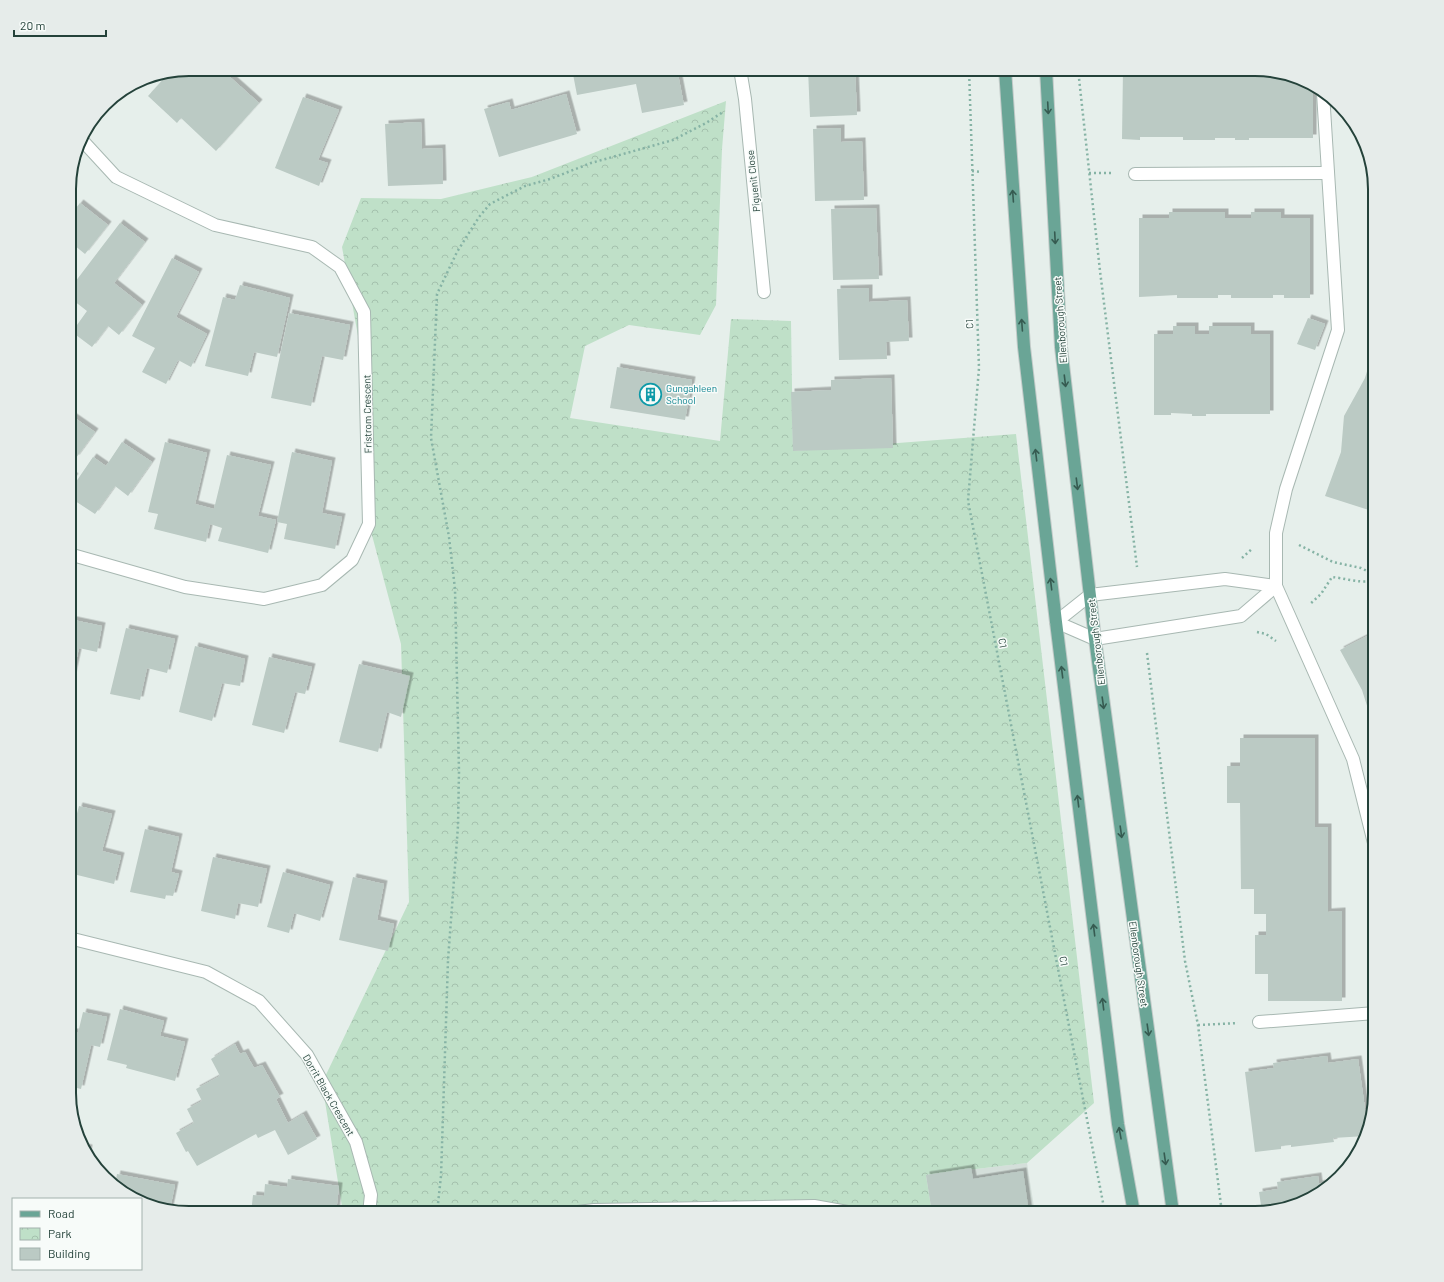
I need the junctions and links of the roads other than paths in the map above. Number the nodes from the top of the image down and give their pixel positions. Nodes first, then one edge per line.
1 (741, 76) edge
2 (1005, 76) edge
3 (1046, 76) edge
4 (1323, 99) edge
5 (86, 144) edge
6 (1328, 173) junction
7 (1135, 174) dead end
8 (764, 292) dead end
9 (76, 556) edge
10 (1276, 586) junction
11 (1090, 595) junction
12 (1056, 622) junction
13 (1095, 639) junction
14 (1368, 819) edge
15 (76, 940) edge
16 (1368, 1014) edge
17 (1259, 1022) road end
18 (369, 1206) edge
19 (1133, 1206) edge
20 (1172, 1206) edge

1 - 8 street, Piguenit Close
12 -> 2 main road
3 -> 11 main road, Ellenborough Street
4 - 6 street
5 - 9 street, Fristrom Crescent
6 - 7 street
6 - 10 street
10 - 11 street
10 - 13 street
10 - 14 street
11 - 12 street
11 - 13 main road, Ellenborough Street
12 - 13 street
19 -> 12 main road
13 -> 20 main road, Ellenborough Street
15 - 18 street, Dorrit Black Crescent
16 - 17 street

